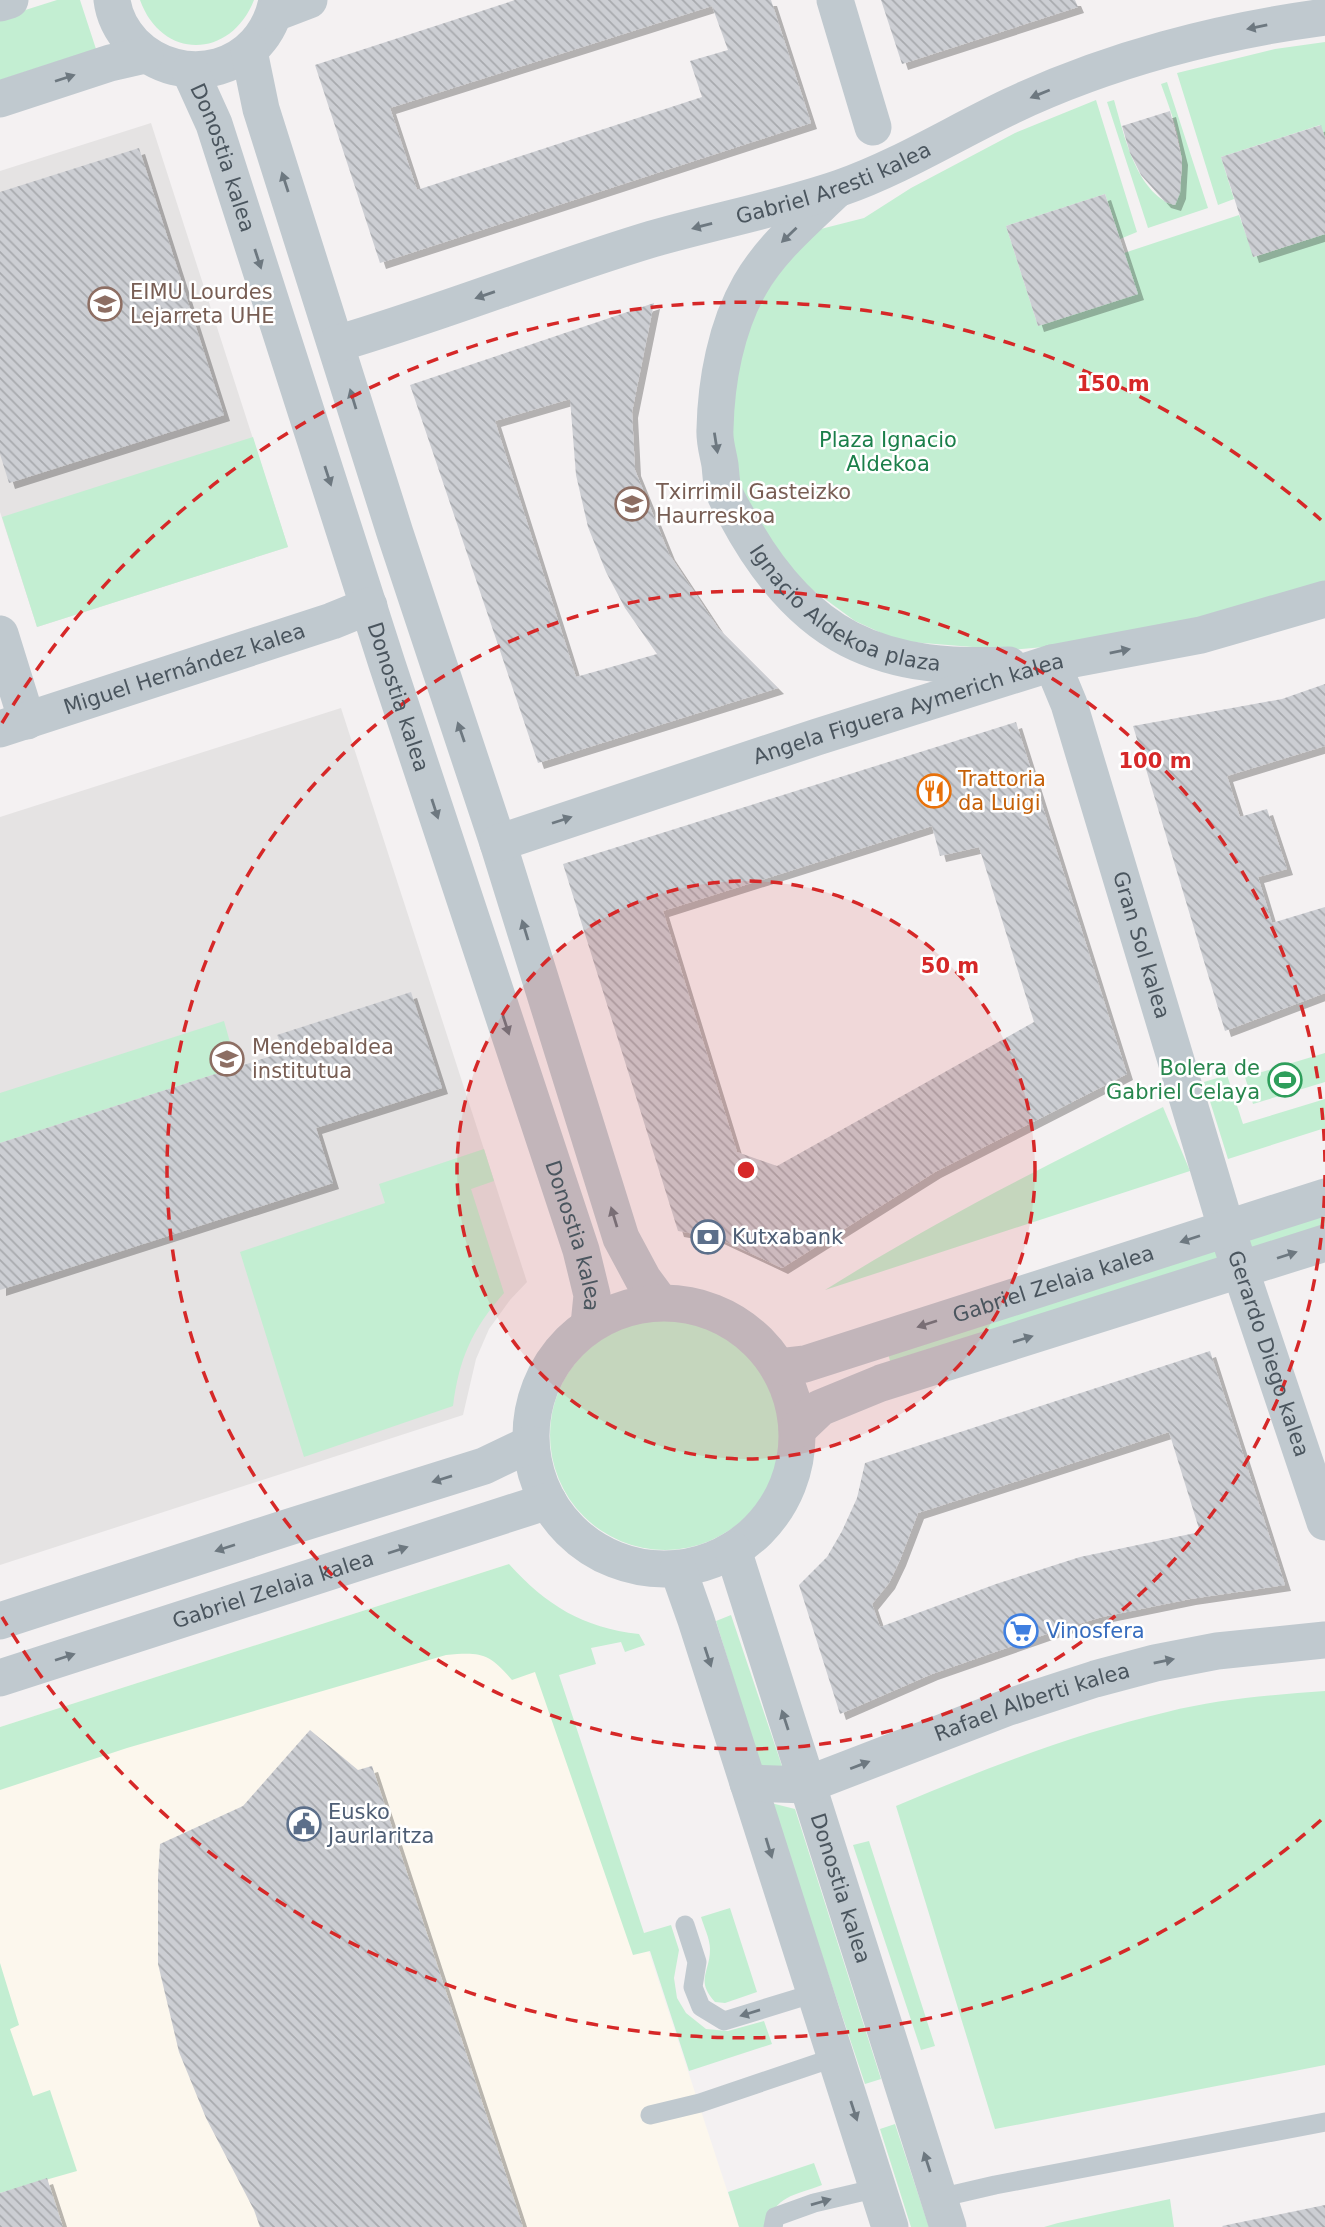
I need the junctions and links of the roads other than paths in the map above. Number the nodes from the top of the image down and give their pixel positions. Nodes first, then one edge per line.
1 (10, 0) edge
2 (112, 0) edge
3 (309, 0) edge
4 (835, 0) edge
5 (0, 3) edge
6 (276, 6) edge
7 (1325, 18) edge
8 (249, 51) junction
9 (145, 55) junction
10 (190, 71) junction
11 (0, 99) edge
12 (873, 127) dead end
13 (839, 188) junction
14 (336, 344) junction
15 (1325, 599) edge
16 (369, 606) junction
17 (0, 634) edge
18 (1052, 663) junction
19 (13, 725) edge
20 (498, 843) junction
21 (1325, 1197) edge
22 (1226, 1227) junction
23 (1325, 1243) edge
24 (1241, 1270) junction
25 (660, 1302) junction
26 (589, 1325) junction
27 (779, 1367) junction
28 (798, 1429) junction
29 (530, 1444) junction
30 (548, 1502) junction
31 (1325, 1522) edge
32 (733, 1550) junction
33 (678, 1569) junction
34 (0, 1621) edge
35 (1325, 1640) edge
36 (0, 1678) edge
37 (748, 1783) junction
38 (806, 1785) junction
39 (685, 1925) dead end
40 (816, 1993) junction
41 (836, 2057) junction
42 (650, 2115) dead end
43 (1325, 2122) edge
44 (878, 2188) junction
45 (943, 2212) edge
46 (773, 2227) edge
47 (890, 2227) edge

1 - 5 street
2 - 9 street
3 - 6 street
4 - 12 street
6 - 8 street
7 -> 13 street, Gabriel Aresti kalea
8 - 10 street
14 -> 8 street
9 - 10 street
11 -> 9 street
10 -> 16 street, Donostia kalea
13 -> 14 street, Gabriel Aresti kalea
13 -> 18 street, Ignacio Aldekoa plaza
20 -> 14 street
18 -> 15 street, Angela Figuera Aymerich kalea
16 - 19 street, Miguel Hernández kalea
16 -> 26 street, Donostia kalea
17 - 19 street
20 -> 18 street, Angela Figuera Aymerich kalea
18 - 22 street, Gran Sol kalea
25 -> 20 street
21 - 22 street, Gabriel Zelaia kalea
22 - 24 street, Gerardo Diego kalea
22 -> 27 street, Gabriel Zelaia kalea
24 -> 23 street, Gabriel Zelaia kalea
28 -> 24 street, Gabriel Zelaia kalea
24 - 31 street, Gerardo Diego kalea
25 - 26 street
25 - 27 street
26 - 29 street
27 - 28 street
28 - 32 street
29 - 30 street
29 -> 34 street
30 - 33 street
36 -> 30 street, Gabriel Zelaia kalea
32 - 33 street
38 -> 32 street, Donostia kalea
33 -> 37 street
38 -> 35 street, Rafael Alberti kalea
37 - 38 street, Rafael Alberti kalea
37 -> 40 street
45 -> 38 street, Donostia kalea
40 -> 39 lane
40 - 41 street
41 - 42 lane
41 -> 44 street
43 - 45 lane
46 -> 44 lane
44 - 47 street

